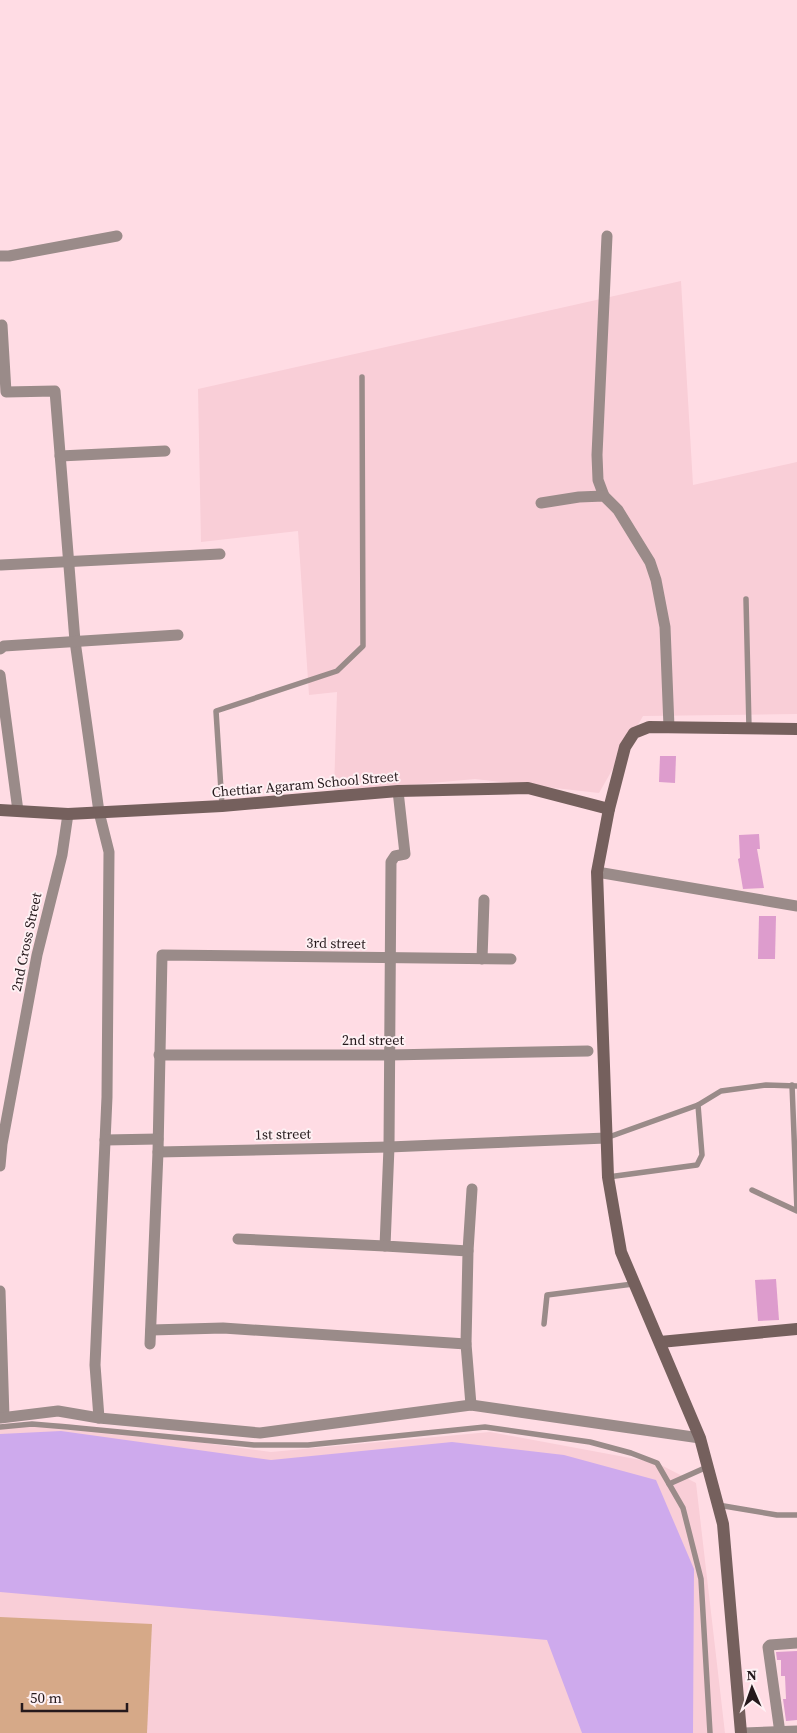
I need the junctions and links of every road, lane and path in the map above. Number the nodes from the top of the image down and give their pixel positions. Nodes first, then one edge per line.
1 (117, 236) dead end
2 (607, 236) dead end
3 (0, 256) edge
4 (2, 325) dead end
5 (362, 377) dead end
6 (165, 451) dead end
7 (60, 456) junction
8 (604, 496) junction
9 (541, 503) dead end
10 (220, 554) dead end
11 (69, 561) junction
12 (1, 565) dead end
13 (746, 598) dead end
14 (178, 635) dead end
15 (75, 641) junction
16 (0, 649) edge
17 (0, 675) edge
18 (669, 727) junction
19 (749, 728) junction
20 (797, 729) edge
21 (398, 791) junction
22 (222, 806) junction
23 (609, 809) junction
24 (0, 810) edge
25 (18, 811) junction
26 (99, 812) junction
27 (68, 814) junction
28 (597, 872) junction
29 (484, 900) dead end
30 (797, 906) edge
31 (391, 959) junction
32 (482, 959) junction
33 (510, 959) dead end
34 (588, 1051) dead end
35 (390, 1055) junction
36 (159, 1056) junction
37 (794, 1086) edge
38 (698, 1105) junction
39 (158, 1138) junction
40 (606, 1138) junction
41 (105, 1140) junction
42 (1, 1144) edge
43 (389, 1147) junction
44 (158, 1152) junction
45 (0, 1166) edge
46 (608, 1177) junction
47 (472, 1189) dead end
48 (752, 1190) dead end
49 (797, 1211) edge
50 (238, 1239) dead end
51 (385, 1246) junction
52 (468, 1251) junction
53 (633, 1284) junction
54 (0, 1291) edge
55 (0, 1320) edge
56 (544, 1324) dead end
57 (797, 1329) edge
58 (151, 1330) junction
59 (660, 1342) junction
60 (150, 1344) dead end
61 (466, 1344) junction
62 (471, 1405) junction
63 (99, 1418) junction
64 (1, 1421) edge
65 (700, 1438) junction
66 (708, 1467) junction
67 (669, 1484) junction
68 (718, 1505) junction
69 (797, 1514) edge
70 (797, 1643) edge
71 (797, 1731) edge
72 (779, 1732) edge
73 (710, 1733) edge
74 (743, 1733) edge

1 - 3 street
2 - 8 street
4 - 7 street
5 - 22 lane
6 - 7 street
7 - 11 street
8 - 9 street
8 - 18 street
10 - 11 street
11 - 12 street
11 - 15 street
13 - 19 lane
14 - 15 street
15 - 16 street
15 - 26 street
17 - 25 street
18 - 19 street
18 - 23 street
19 - 20 street
21 - 22 street, Chettiar Agaram School Street
21 - 23 street, Chettiar Agaram School Street
21 - 31 street
22 - 26 street, Chettiar Agaram School Street
23 - 28 street
24 - 25 street, Chettiar Agaram School Street
25 - 27 street, Chettiar Agaram School Street
26 - 27 street, Chettiar Agaram School Street
26 - 41 street
27 - 42 street, 2nd Cross Street
28 - 30 street
28 - 40 street
29 - 32 street
31 - 32 street, 3rd street
31 - 35 street
31 - 36 street, 3rd street
32 - 33 street, 3rd street
34 - 35 street, 2nd street
35 - 36 street, 2nd street
35 - 43 street
36 - 39 street
37 - 38 lane
37 - 49 lane
38 - 40 lane
38 - 46 lane
39 - 41 street
39 - 44 street
40 - 43 street, 1st street
40 - 46 street
41 - 63 street
42 - 45 street, 2nd Cross Street
43 - 44 street, 1st street
43 - 51 street
44 - 58 street
46 - 53 street
47 - 52 street
48 - 49 lane
50 - 51 street
51 - 52 street
52 - 61 street
53 - 56 lane
53 - 59 street
54 - 55 street
55 - 64 street
57 - 59 street
58 - 60 street
58 - 61 street
59 - 65 street
61 - 62 street
62 - 63 street
62 - 65 street
63 - 64 street
64 - 67 lane
65 - 66 street
66 - 67 lane
66 - 68 street
67 - 73 lane
68 - 69 lane
68 - 74 street
70 - 72 street
71 - 72 street
72 - 74 street

